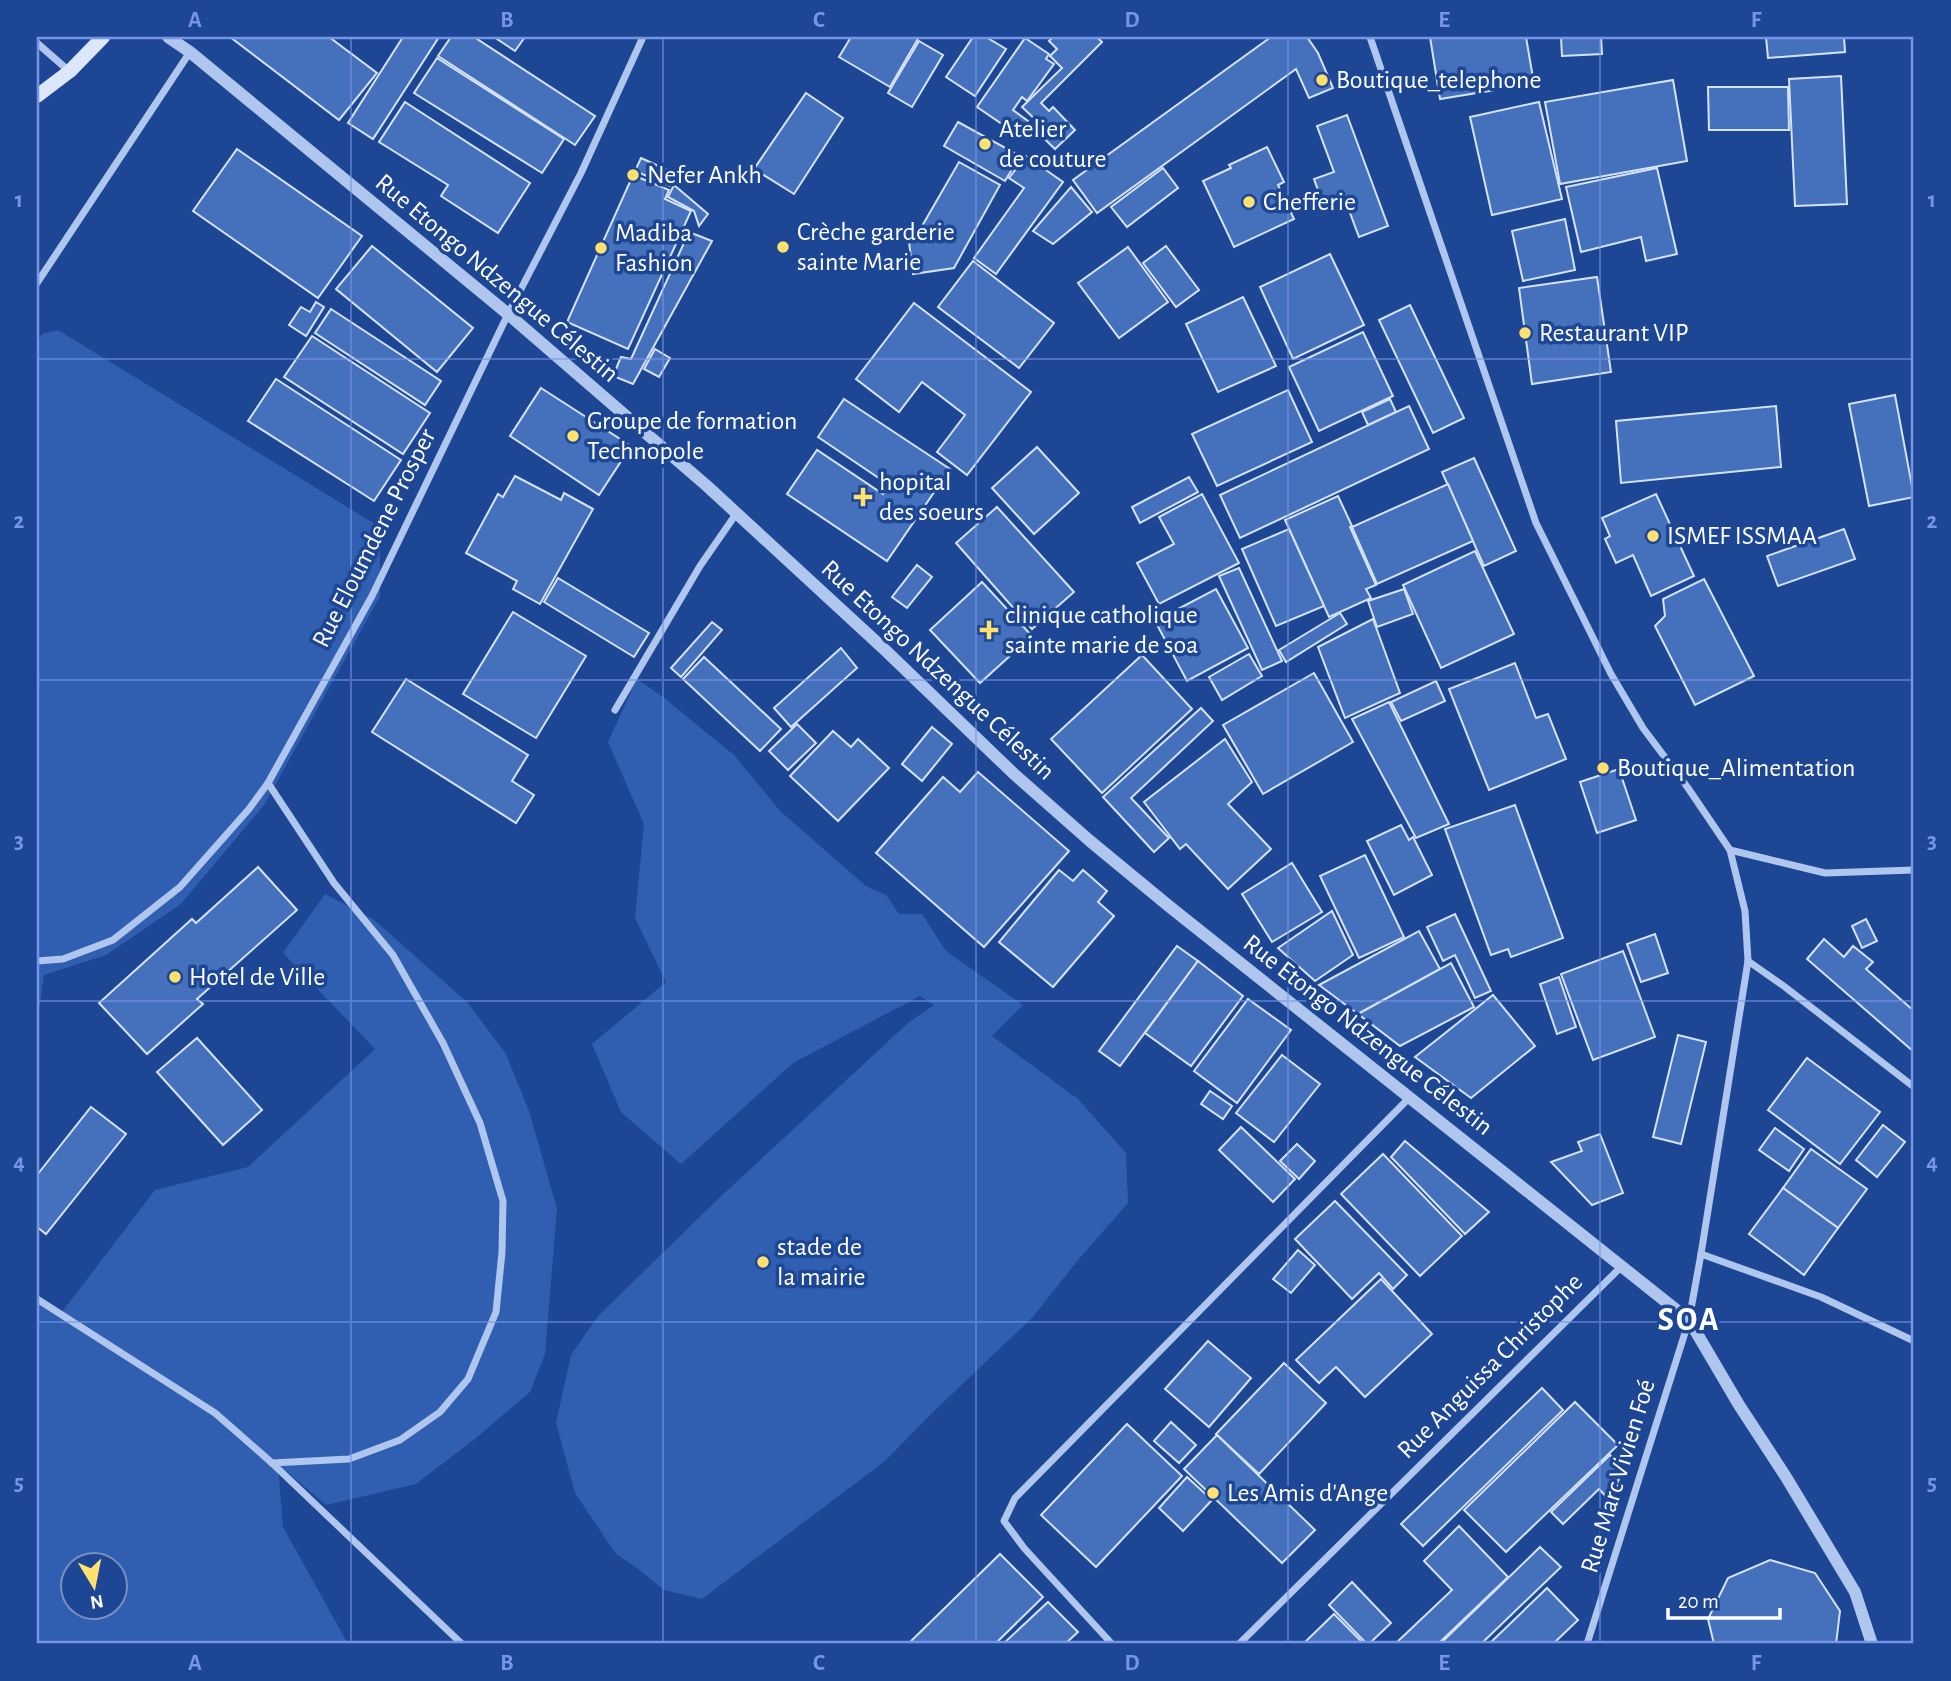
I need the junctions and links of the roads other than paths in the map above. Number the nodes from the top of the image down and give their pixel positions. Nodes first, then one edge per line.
1 (103, 37) edge
2 (168, 37) edge
3 (643, 37) edge
4 (1370, 37) edge
5 (37, 43) edge
6 (190, 52) junction
7 (70, 71) junction
8 (37, 96) edge
9 (37, 283) edge
10 (508, 314) junction
11 (736, 514) junction
12 (615, 710) dead end
13 (268, 783) junction
14 (1730, 850) junction
15 (1914, 870) edge
16 (37, 961) edge
17 (1748, 961) junction
18 (1914, 1087) edge
19 (1410, 1097) junction
20 (1702, 1254) junction
21 (1622, 1266) junction
22 (37, 1299) edge
23 (1689, 1320) junction
24 (1914, 1341) edge
25 (272, 1463) junction
26 (462, 1644) edge
27 (1112, 1644) edge
28 (1239, 1644) edge
29 (1587, 1644) edge
30 (1872, 1644) edge

1 - 7 main road
2 - 6 street, Rue Etongo Ndzengue Célestin
3 - 10 street, Rue Eloumdene Prosper
4 - 14 street
5 - 7 street
6 - 9 street
6 - 10 street, Rue Etongo Ndzengue Célestin
7 - 8 main road
10 - 11 street, Rue Etongo Ndzengue Célestin
10 - 13 street, Rue Eloumdene Prosper
11 - 12 street
11 - 19 street, Rue Etongo Ndzengue Célestin
13 - 16 street, Rue Eloumdene Prosper
13 - 25 street
14 - 15 street
14 - 17 street, Rue Marc Vivien Foé
17 - 18 street
17 - 20 street, Rue Marc Vivien Foé
19 - 21 street, Rue Etongo Ndzengue Célestin
19 - 27 street
20 - 23 street, Rue Marc Vivien Foé
20 - 24 street
21 - 23 street, Rue Etongo Ndzengue Célestin
21 - 28 street, Rue Anguissa Christophe
22 - 25 street
23 - 29 street, Rue Marc Vivien Foé
23 - 30 street
25 - 26 street

